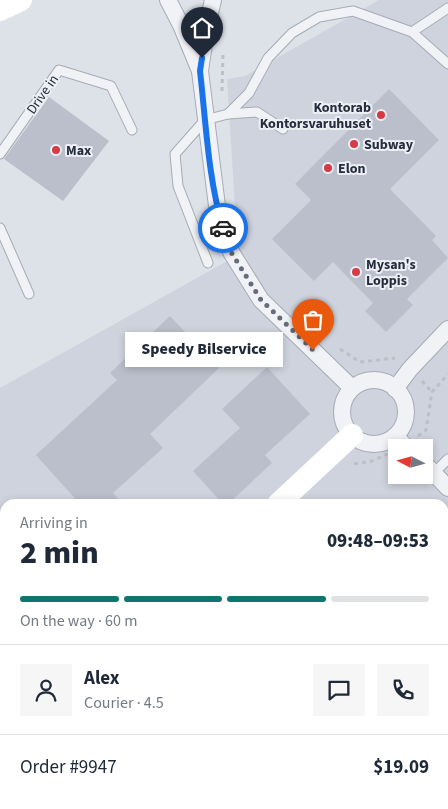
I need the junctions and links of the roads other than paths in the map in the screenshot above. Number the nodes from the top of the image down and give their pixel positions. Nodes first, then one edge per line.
1 (21, 0) edge
2 (168, 0) edge
3 (213, 0) edge
4 (448, 8) edge
5 (0, 10) edge
6 (412, 32) junction
7 (448, 64) edge
8 (200, 71) junction
9 (225, 114) junction
10 (206, 120) junction
11 (132, 130) dead end
12 (283, 130) dead end
13 (0, 154) edge
14 (0, 228) edge
15 (208, 262) dead end
16 (29, 294) dead end
17 (448, 329) edge
18 (352, 388) junction
19 (395, 388) junction
20 (352, 435) junction
21 (402, 439) edge
22 (388, 443) edge
23 (448, 459) edge
24 (433, 466) edge
25 (433, 472) edge
26 (448, 488) edge
27 (283, 499) edge

1 - 5 street
2 - 8 street
3 - 8 street
4 - 6 lane
6 - 7 lane
6 - 9 lane
8 - 10 street
9 - 10 lane
9 - 12 lane
10 - 15 lane
10 - 18 street
11 - 13 lane, Drive in
14 - 16 lane
17 - 19 street
18 - 19 street
18 - 20 street
19 - 21 street
20 - 22 street
20 - 27 street
23 - 24 lane
25 - 26 street

